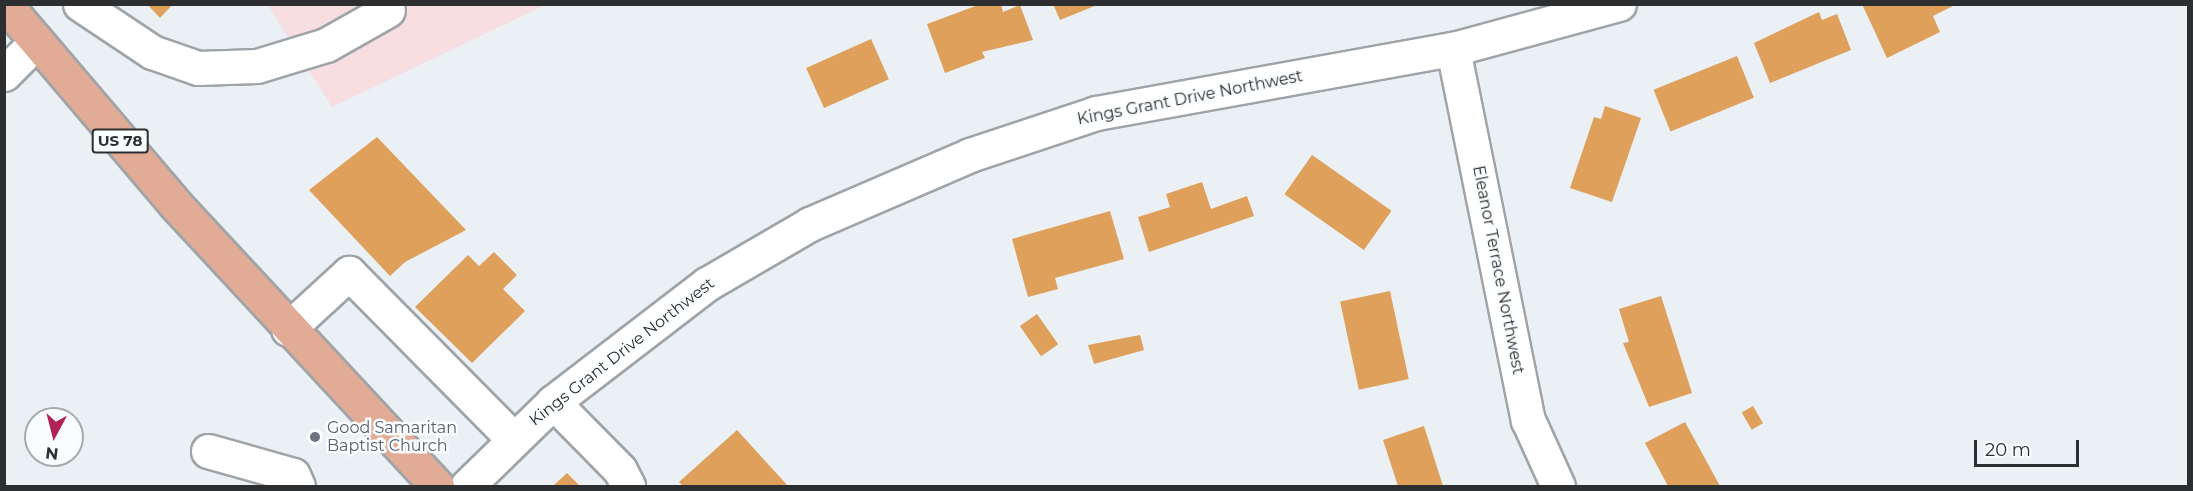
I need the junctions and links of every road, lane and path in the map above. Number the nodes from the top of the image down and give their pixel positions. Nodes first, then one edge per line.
1 (80, 4) edge
2 (1619, 4) edge
3 (17, 8) edge
4 (388, 9) dead end
5 (35, 43) junction
6 (1453, 49) junction
7 (4, 74) edge
8 (288, 329) junction
9 (553, 402) junction
10 (512, 438) junction
11 (208, 451) dead end
12 (618, 481) edge
13 (298, 486) edge
14 (437, 486) edge
15 (467, 486) edge
16 (1558, 486) edge

1 - 4 street
2 - 6 street, Kings Grant Drive Northwest
3 - 5 main road, US 78
5 - 7 street
5 - 8 main road, US 78
6 - 9 street, Kings Grant Drive Northwest
6 - 16 street, Eleanor Terrace Northwest
8 - 10 street
8 - 14 main road, US 78
9 - 10 street, Kings Grant Drive Northwest
9 - 12 street
10 - 15 street, Kings Grant Drive Northwest
11 - 13 street

